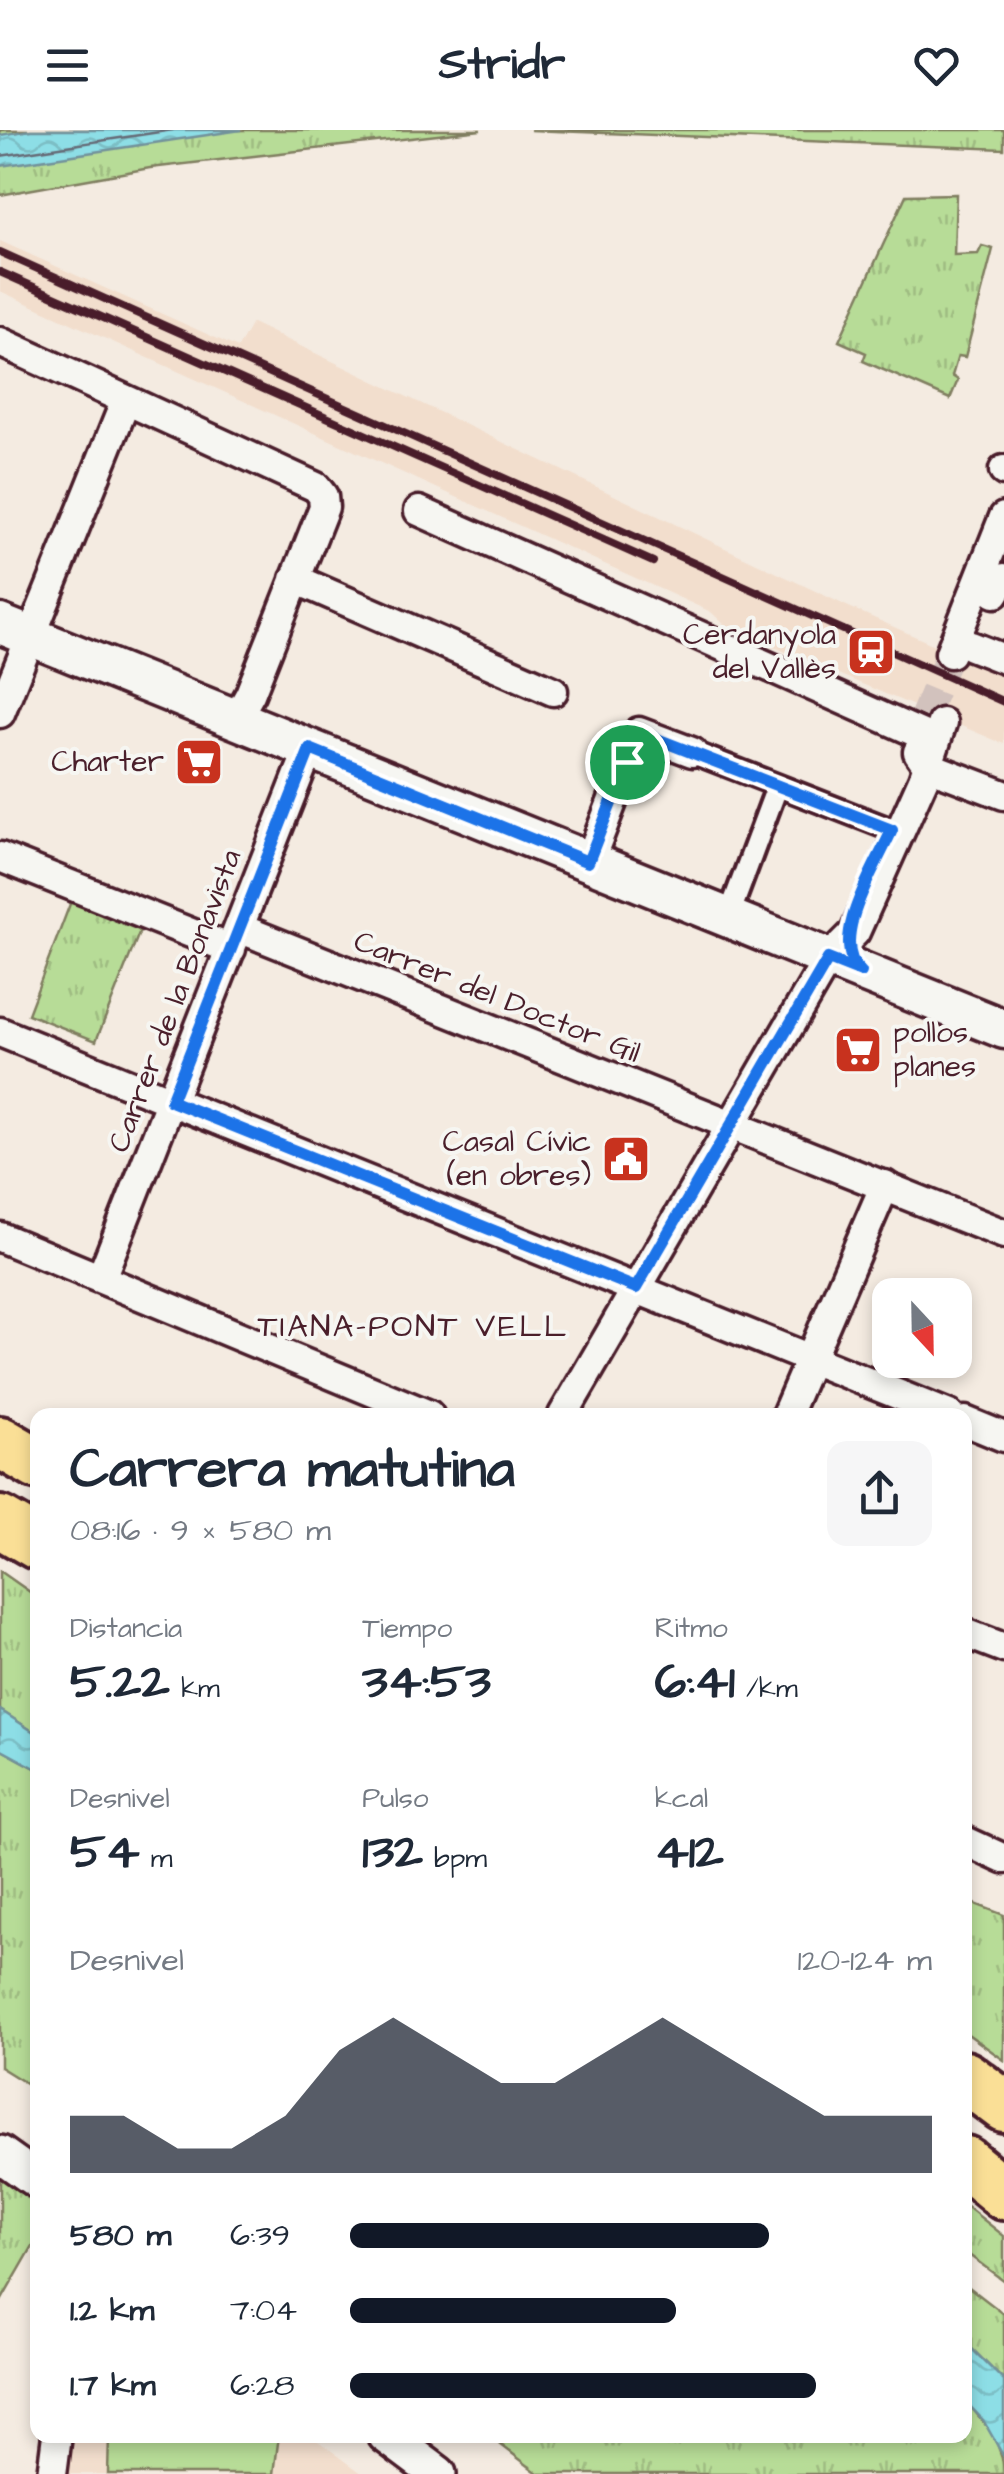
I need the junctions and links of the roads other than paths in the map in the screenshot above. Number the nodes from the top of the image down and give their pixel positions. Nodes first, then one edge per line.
1 (0, 342) edge
2 (126, 400) junction
3 (419, 510) dead end
4 (1004, 518) edge
5 (295, 579) junction
6 (1001, 579) edge
7 (16, 631) edge
8 (962, 653) junction
9 (1004, 659) edge
10 (552, 691) dead end
11 (0, 713) edge
12 (236, 719) junction
13 (928, 745) junction
14 (310, 749) junction
15 (692, 752) joint
16 (777, 788) junction
17 (1004, 794) edge
18 (892, 830) junction
19 (0, 858) edge
20 (588, 862) junction
21 (728, 918) junction
22 (235, 939) junction
23 (792, 945) junction
24 (845, 958) junction
25 (1004, 1029) edge
26 (0, 1032) edge
27 (171, 1101) junction
28 (731, 1127) junction
29 (884, 1185) junction
30 (1004, 1234) edge
31 (0, 1237) edge
32 (101, 1278) junction
33 (636, 1288) junction
34 (811, 1360) junction
35 (413, 1408) edge
36 (567, 1408) edge
37 (789, 1408) edge
38 (932, 1408) edge
39 (972, 1424) edge
40 (1004, 1437) edge
41 (0, 1442) edge
42 (30, 1459) edge
43 (0, 1522) edge
44 (30, 1539) edge
45 (972, 1634) edge
46 (1003, 1644) edge
47 (972, 1845) edge
48 (1004, 1859) edge
49 (972, 2081) edge
50 (1004, 2106) edge
51 (0, 2154) edge
52 (972, 2168) edge
53 (30, 2175) edge
54 (1004, 2194) edge
55 (56, 2443) edge
56 (397, 2443) edge
57 (52, 2474) edge
58 (438, 2474) edge

1 - 2 street
2 - 5 street
2 - 7 street
3 - 13 street
4 - 8 street
5 - 10 street
5 - 12 street
6 - 8 street
7 - 11 street
7 - 12 main road
8 - 9 street
12 - 14 main road
13 - 17 street
13 - 18 street
14 - 20 main road
14 - 22 street, Carrer de la Bonavista
15 - 16 street
15 - 20 street
16 - 18 street
16 - 21 street
18 - 23 street
18 - 24 street
19 - 22 street, Carrer del Doctor Gil
20 - 21 main road
21 - 23 main road
22 - 27 street, Carrer de la Bonavista
22 - 28 street, Carrer del Doctor Gil
23 - 24 main road
24 - 25 main road
24 - 28 street
26 - 27 street
27 - 32 street, Carrer de la Bonavista
27 - 33 street
28 - 29 street, Carrer del Doctor Gil
28 - 33 street
29 - 30 street, Carrer del Doctor Gil
29 - 34 street
31 - 32 street
32 - 35 street
33 - 34 street
33 - 36 street
34 - 37 street
34 - 38 street
39 - 40 street
41 - 42 highway
43 - 44 highway
45 - 46 street
47 - 48 street
49 - 50 highway
51 - 53 street
52 - 54 highway
55 - 57 street
56 - 58 street

